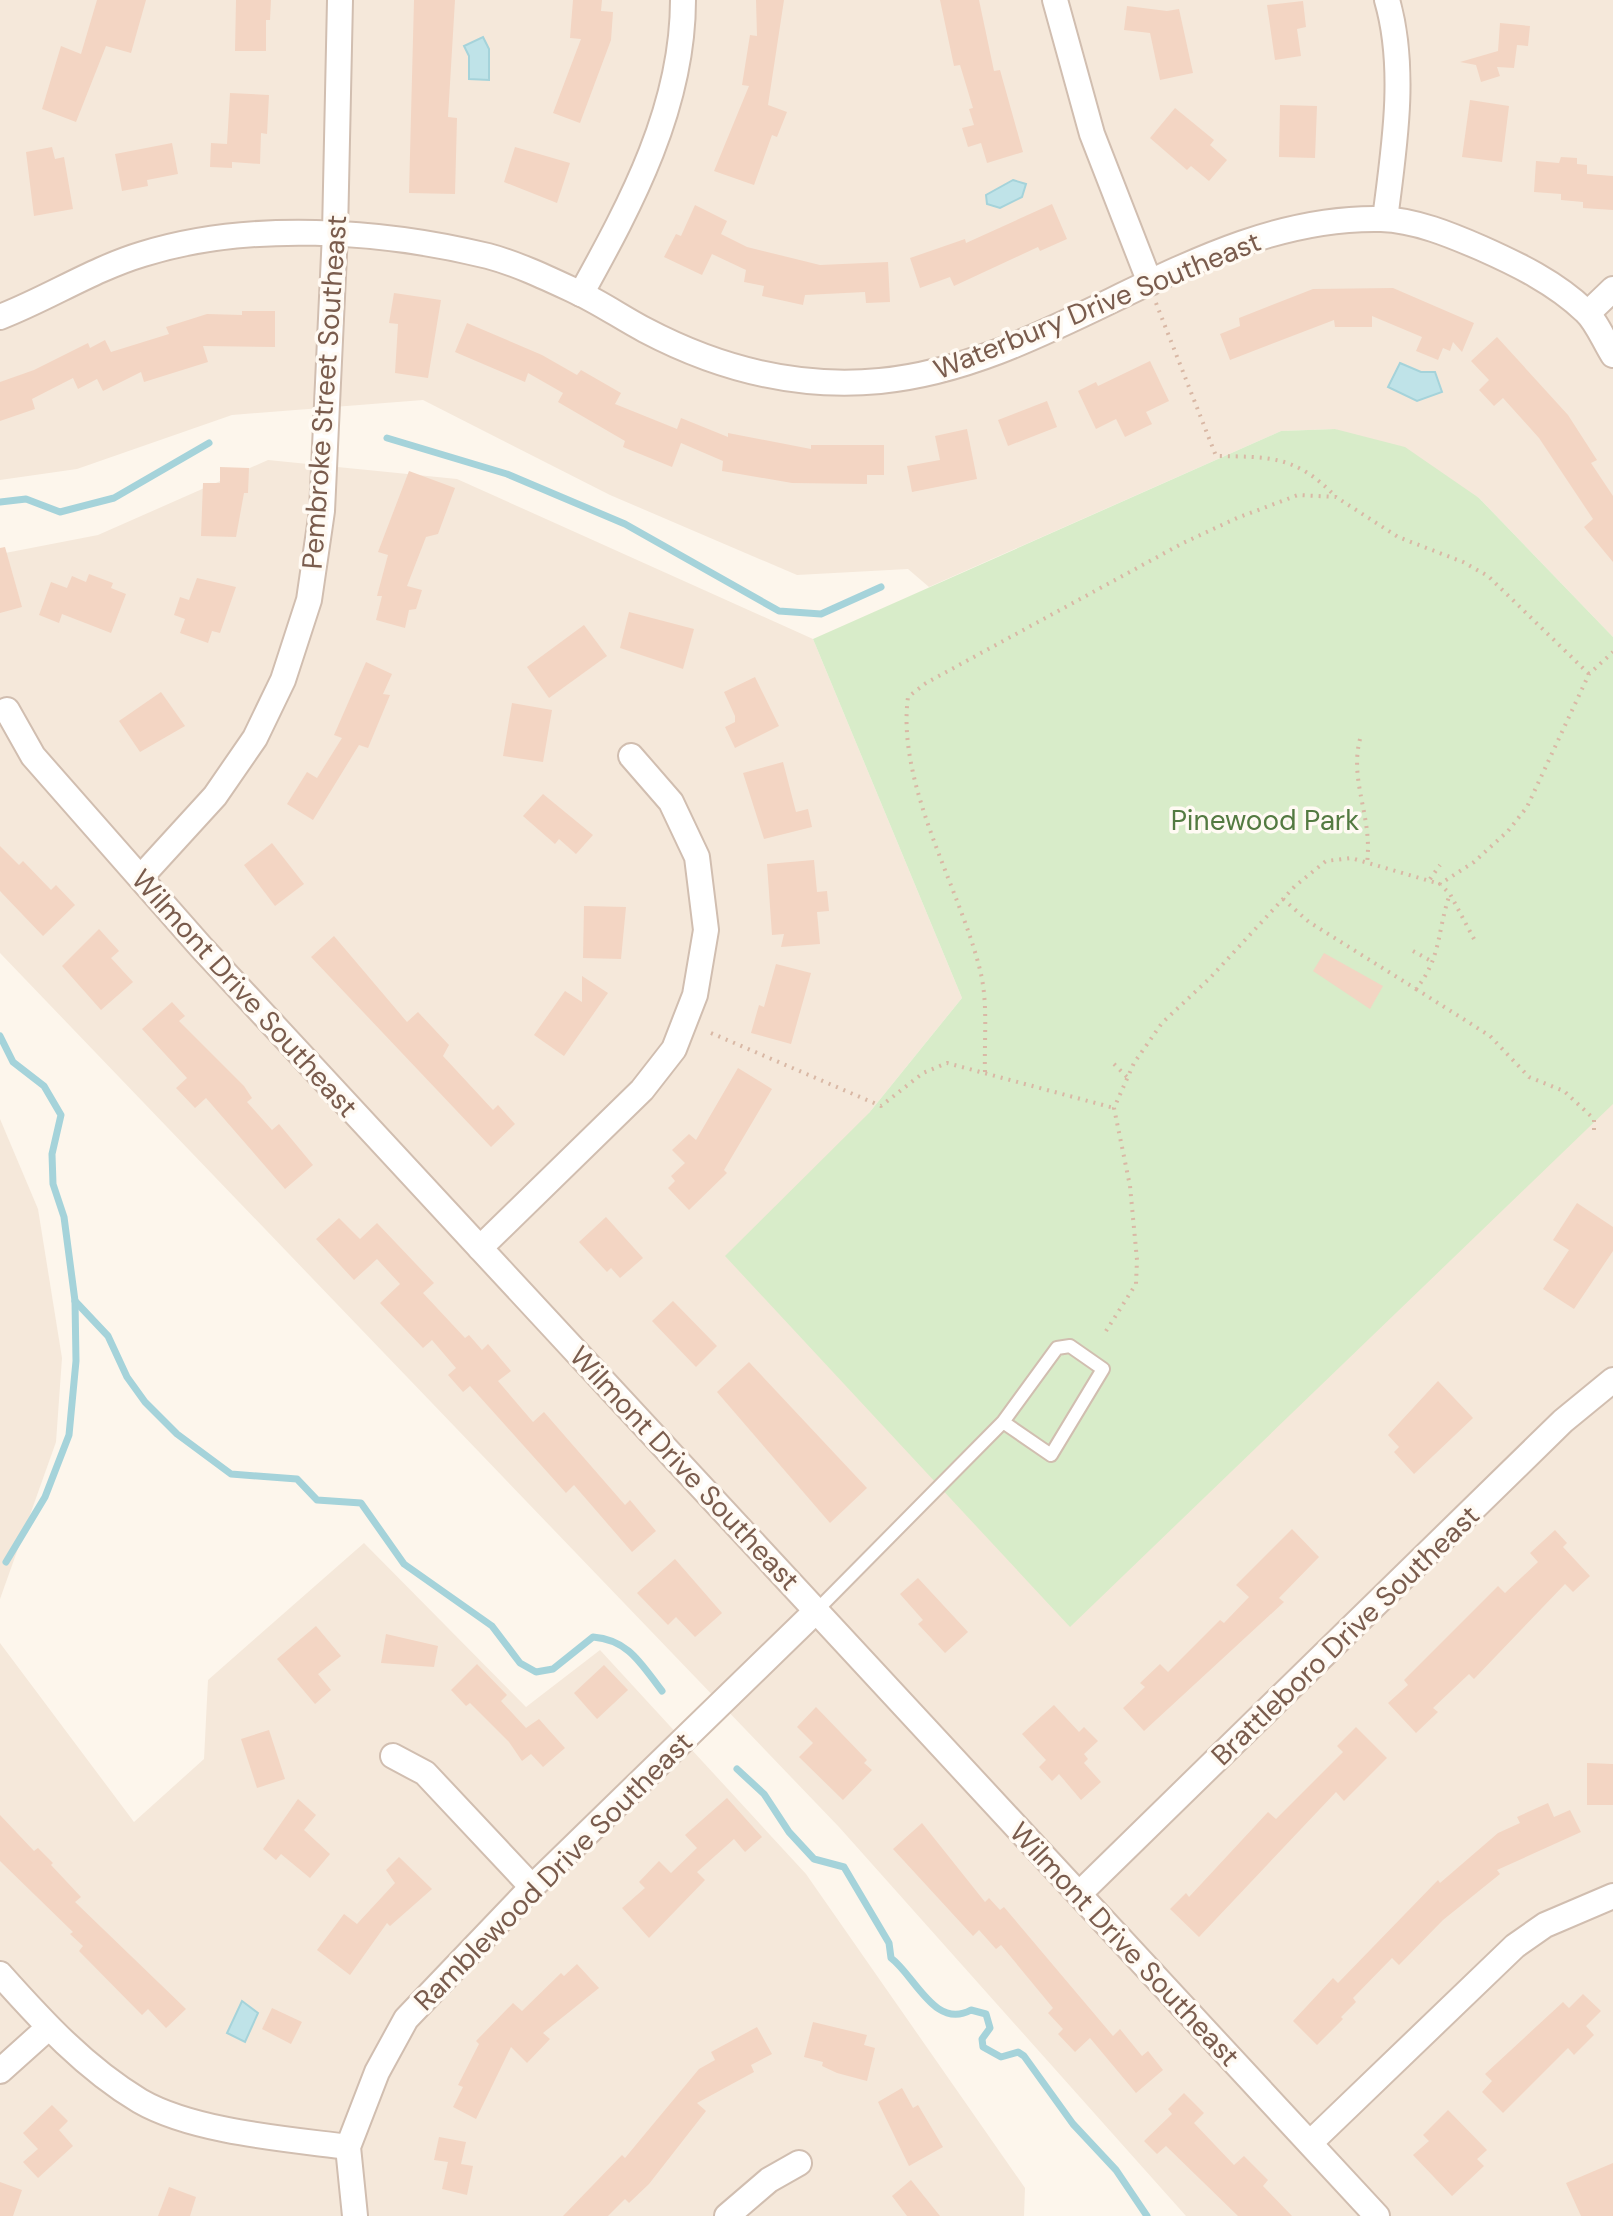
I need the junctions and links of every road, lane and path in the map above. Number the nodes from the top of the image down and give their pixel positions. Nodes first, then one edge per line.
1 (340, 0) edge
2 (683, 0) edge
3 (1055, 0) edge
4 (1387, 0) edge
5 (1385, 219) junction
6 (335, 233) junction
7 (1150, 283) junction
8 (1613, 289) edge
9 (581, 294) junction
10 (3, 307) edge
11 (1588, 313) junction
12 (1613, 355) edge
13 (1336, 497) junction
14 (1613, 652) edge
15 (1589, 674) junction
16 (7, 710) dead end
17 (1360, 739) dead end
18 (631, 756) dead end
19 (1367, 863) junction
20 (1440, 865) dead end
21 (141, 877) junction
22 (1430, 879) junction
23 (1440, 884) junction
24 (1450, 894) junction
25 (1283, 899) junction
26 (1474, 939) dead end
27 (1413, 951) dead end
28 (1433, 962) junction
29 (1416, 989) junction
30 (711, 1033) dead end
31 (1114, 1064) dead end
32 (985, 1072) junction
33 (1128, 1078) junction
34 (1114, 1108) junction
35 (1594, 1131) dead end
36 (480, 1248) junction
37 (1106, 1331) dead end
38 (1613, 1380) edge
39 (1003, 1422) junction
40 (817, 1610) junction
41 (393, 1756) dead end
42 (532, 1887) junction
43 (1079, 1894) junction
44 (1613, 1896) edge
45 (0, 1974) edge
46 (48, 2028) junction
47 (0, 2071) edge
48 (1310, 2143) junction
49 (348, 2147) junction
50 (799, 2163) dead end
51 (355, 2216) edge
52 (727, 2216) edge
53 (1377, 2216) edge

1 - 6 street, Pembroke Street Southeast
2 - 9 street
3 - 7 street
4 - 5 street
5 - 7 street, Waterbury Drive Southeast
5 - 11 street, Waterbury Drive Southeast
6 - 9 street, Waterbury Drive Southeast
6 - 10 street, Waterbury Drive Southeast
6 - 21 street, Pembroke Street Southeast
7 - 9 street, Waterbury Drive Southeast
7 - 13 path
8 - 11 street
11 - 12 street, Waterbury Drive Southeast
13 - 15 path
13 - 32 path
14 - 15 path
15 - 23 path
16 - 21 street, Wilmont Drive Southeast
17 - 19 path
18 - 36 street
19 - 22 path
19 - 25 path
20 - 22 path
21 - 36 street, Wilmont Drive Southeast
22 - 23 path
23 - 24 path
24 - 26 path
24 - 28 path
25 - 29 path
25 - 33 path
27 - 28 path
28 - 29 path
29 - 35 path
30 - 32 path
31 - 33 path
32 - 34 path
33 - 34 path
34 - 37 path
36 - 40 street, Wilmont Drive Southeast
38 - 43 street, Brattleboro Drive Southeast
39 - 39 lane
39 - 40 lane
40 - 42 street, Ramblewood Drive Southeast
40 - 43 street, Wilmont Drive Southeast
41 - 42 street
42 - 49 street, Ramblewood Drive Southeast
43 - 48 street, Wilmont Drive Southeast
44 - 48 street
45 - 46 street
46 - 47 street
46 - 49 street
48 - 53 street, Wilmont Drive Southeast
49 - 51 street, Ramblewood Drive Southeast
50 - 52 street

